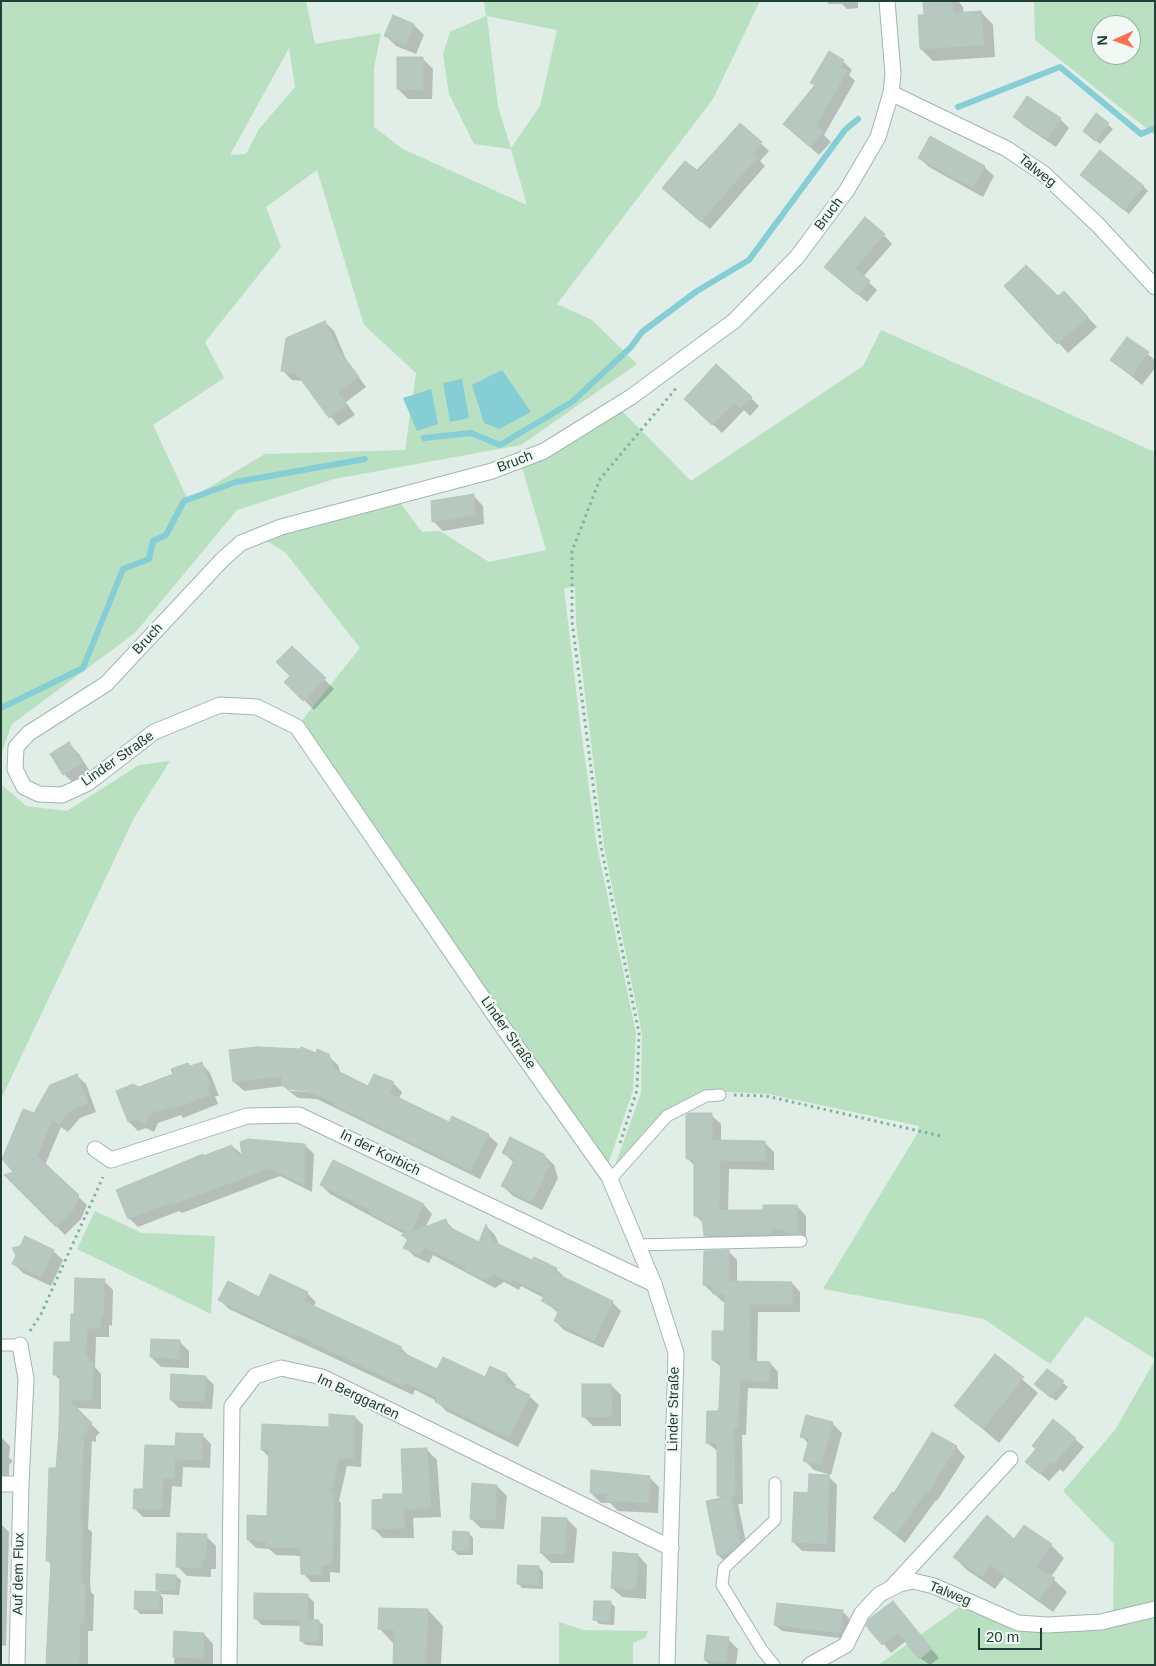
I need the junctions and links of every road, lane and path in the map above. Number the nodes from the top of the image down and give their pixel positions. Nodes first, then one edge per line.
1 (887, 1) edge
2 (891, 93) junction
3 (1155, 288) edge
4 (682, 381) dead end
5 (24, 787) joint
6 (720, 1095) joint
7 (942, 1136) dead end
8 (95, 1149) dead end
9 (111, 1160) junction
10 (609, 1178) junction
11 (801, 1241) dead end
12 (637, 1245) junction
13 (654, 1284) junction
14 (1, 1345) edge
15 (20, 1345) junction
16 (1010, 1459) dead end
17 (1, 1484) edge
18 (21, 1484) junction
19 (775, 1484) dead end
20 (671, 1548) junction
21 (891, 1588) junction
22 (1155, 1609) edge
23 (17, 1665) edge
24 (229, 1665) edge
25 (667, 1665) edge
26 (774, 1665) edge
27 (810, 1665) edge

1 - 2 street, Bruch
2 - 3 street, Talweg
2 - 5 street, Bruch
4 - 10 path
5 - 10 street, Linder Straße
6 - 7 path
6 - 10 lane
8 - 9 street
9 - 13 street, In der Korbich
9 - 15 path
10 - 12 street, Linder Straße
11 - 12 lane
12 - 13 street, Linder Straße
13 - 20 street, Linder Straße
14 - 15 lane
15 - 18 street, Auf dem Flux
16 - 21 street, Talweg
17 - 18 street
18 - 23 street, Auf dem Flux
19 - 26 lane
20 - 24 street, Im Berggarten
20 - 25 street, Linder Straße
21 - 22 street, Talweg
21 - 27 street, Talweg

